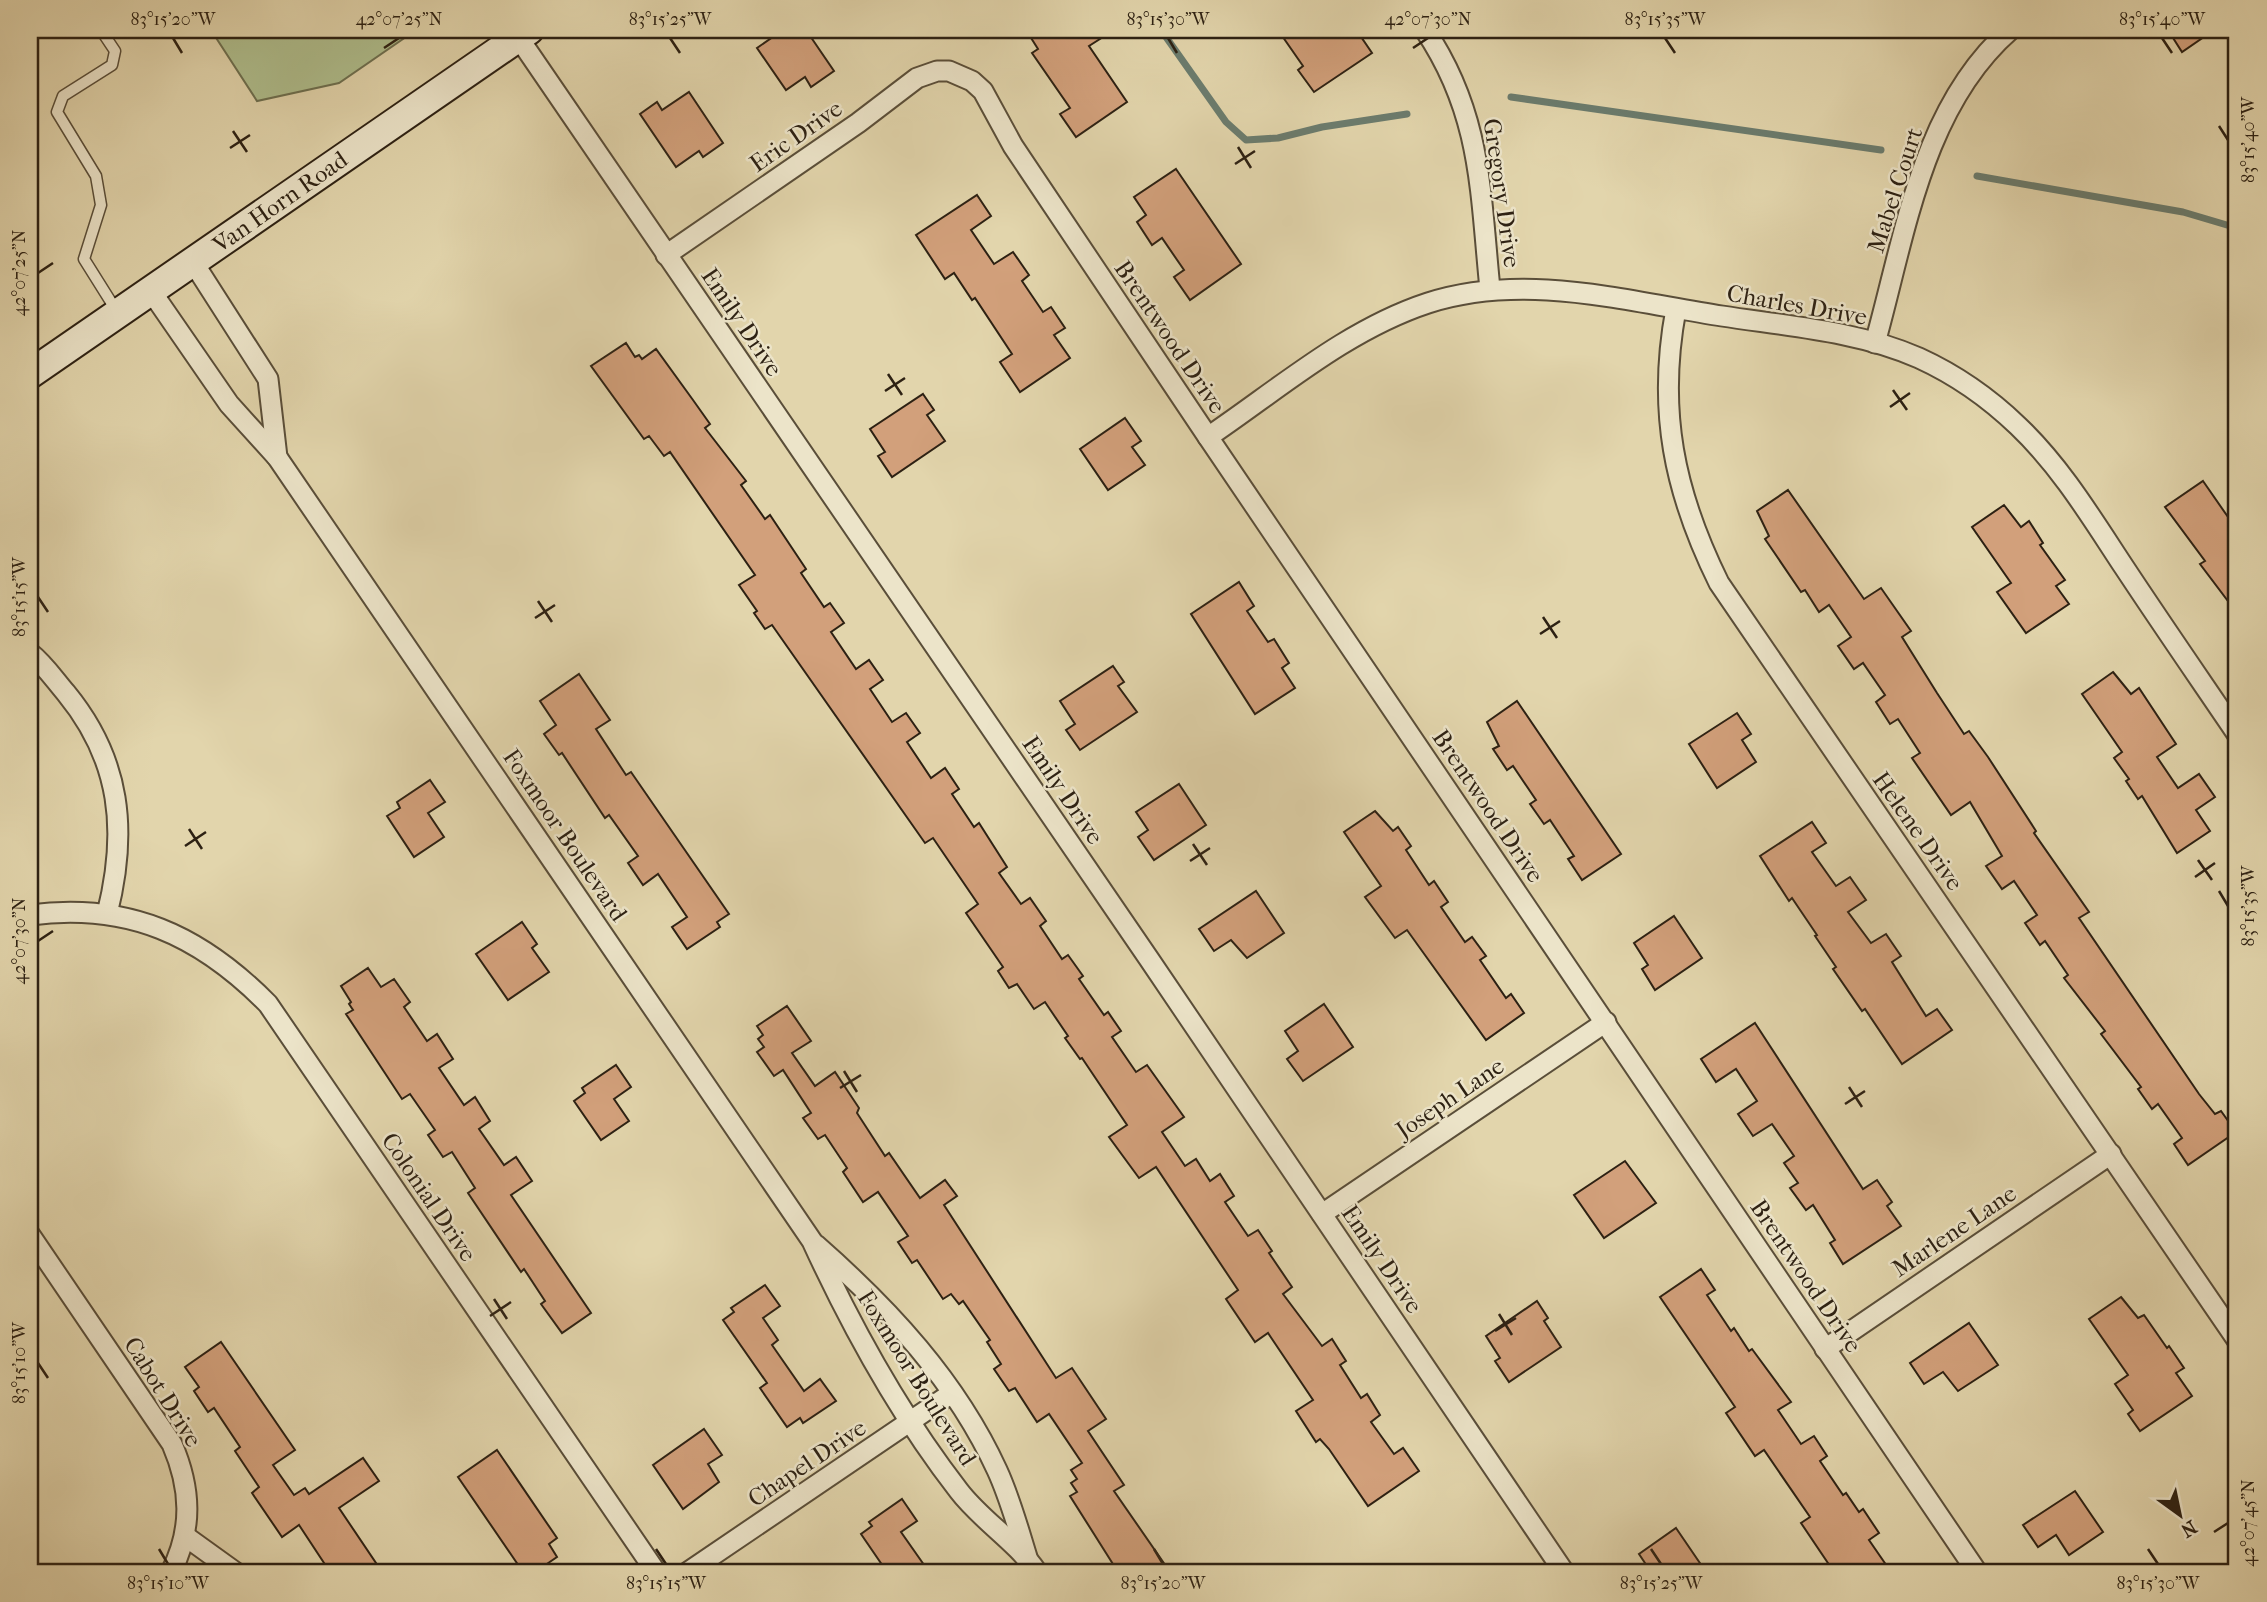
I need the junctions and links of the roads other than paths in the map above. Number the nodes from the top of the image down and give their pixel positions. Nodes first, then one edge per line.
1 (101, 30) edge
2 (1424, 30) edge
3 (2010, 30) edge
4 (524, 33) edge
5 (956, 73) joint
6 (666, 255) junction
7 (193, 262) junction
8 (1490, 289) junction
9 (151, 291) junction
10 (1676, 309) junction
11 (118, 313) junction
12 (1875, 343) junction
13 (30, 374) edge
14 (1208, 437) junction
15 (277, 457) junction
16 (30, 653) edge
17 (2237, 734) edge
18 (107, 914) junction
19 (30, 915) edge
20 (1606, 1022) junction
21 (2111, 1154) junction
22 (1322, 1214) junction
23 (30, 1235) edge
24 (812, 1241) junction
25 (2237, 1340) edge
26 (1825, 1349) junction
27 (952, 1392) junction
28 (910, 1422) junction
29 (186, 1536) junction
30 (1032, 1565) edge
31 (171, 1572) edge
32 (235, 1572) edge
33 (656, 1572) edge
34 (688, 1572) edge
35 (1564, 1572) edge
36 (1977, 1572) edge

1 - 11 lane
2 - 8 street, Gregory Drive
3 - 12 street, Mabel Court
4 - 6 street, Emily Drive
4 - 7 main road, Van Horn Road
5 - 6 street, Eric Drive
5 - 14 street, Brentwood Drive
6 - 22 street, Emily Drive
7 - 9 main road, Van Horn Road
7 - 15 street, Foxmoor Boulevard
8 - 10 street, Charles Drive
8 - 14 street, Charles Drive
9 - 11 main road, Van Horn Road
9 - 15 street, Foxmoor Boulevard
10 - 12 street, Charles Drive
10 - 21 street, Helene Drive
11 - 13 main road, Van Horn Road
12 - 17 street, Charles Drive
14 - 20 street, Brentwood Drive
15 - 24 street, Foxmoor Boulevard
16 - 18 street
18 - 19 street, Colonial Drive
18 - 33 street, Colonial Drive
20 - 22 street, Joseph Lane
20 - 26 street, Brentwood Drive
21 - 25 street, Helene Drive
21 - 26 street, Marlene Lane
22 - 35 street, Emily Drive
23 - 29 street, Cabot Drive
24 - 27 street, Foxmoor Boulevard
24 - 28 street, Foxmoor Boulevard
26 - 36 street, Brentwood Drive
27 - 28 street, Chapel Drive
27 - 30 street, Foxmoor Boulevard
28 - 30 street, Foxmoor Boulevard
28 - 34 street, Chapel Drive
29 - 31 street
29 - 32 street

